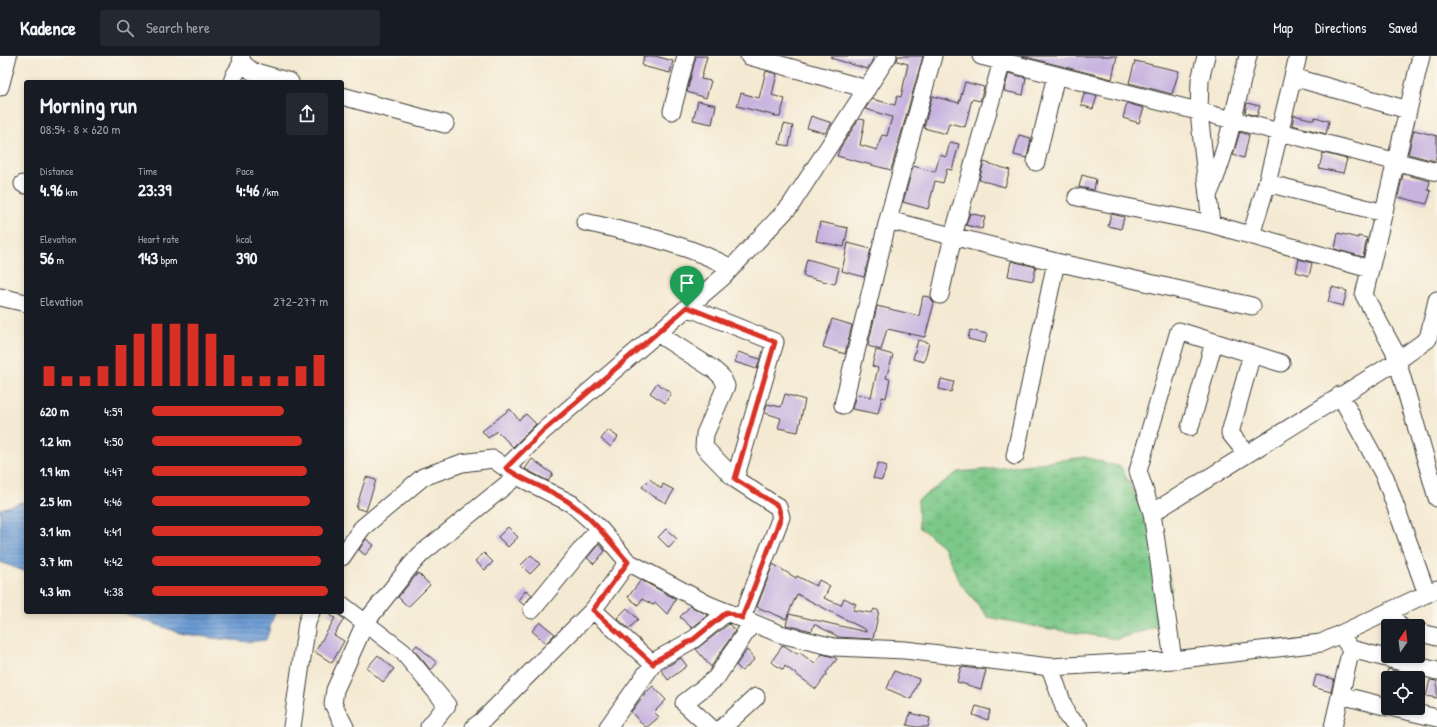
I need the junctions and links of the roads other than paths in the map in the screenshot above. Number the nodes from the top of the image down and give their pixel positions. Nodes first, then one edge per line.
1 (8, 56) edge
2 (686, 56) edge
3 (749, 56) edge
4 (888, 56) edge
5 (933, 56) edge
6 (981, 56) edge
7 (1206, 56) edge
8 (1248, 56) edge
9 (1298, 56) edge
10 (1421, 56) edge
11 (241, 59) edge
12 (1002, 61) junction
13 (1056, 75) junction
14 (1293, 77) junction
15 (233, 80) edge
16 (283, 80) edge
17 (1, 81) edge
18 (867, 89) junction
19 (344, 97) edge
20 (672, 110) dead end
21 (1408, 110) junction
22 (1199, 112) junction
23 (1232, 120) junction
24 (445, 124) dead end
25 (1278, 132) junction
26 (1036, 162) dead end
27 (1396, 162) junction
28 (1437, 172) edge
29 (1266, 183) junction
30 (1208, 195) junction
31 (1077, 198) dead end
32 (1384, 213) junction
33 (888, 220) junction
34 (585, 222) dead end
35 (1212, 224) junction
36 (1251, 235) junction
37 (953, 236) junction
38 (1056, 262) junction
39 (731, 268) junction
40 (1370, 269) junction
41 (940, 295) dead end
42 (0, 297) edge
43 (1437, 300) edge
44 (24, 303) edge
45 (1252, 306) dead end
46 (687, 307) junction
47 (657, 333) junction
48 (1433, 337) edge
49 (1214, 342) junction
50 (1252, 354) junction
51 (1397, 361) junction
52 (1281, 363) dead end
53 (1340, 396) junction
54 (842, 405) dead end
55 (1190, 427) dead end
56 (1246, 453) junction
57 (1015, 456) dead end
58 (1432, 457) edge
59 (511, 472) junction
60 (735, 479) junction
61 (1437, 498) edge
62 (1152, 513) junction
63 (599, 528) junction
64 (344, 554) edge
65 (628, 562) junction
66 (1432, 592) edge
67 (344, 607) edge
68 (532, 610) dead end
69 (593, 610) junction
70 (1388, 612) junction
71 (310, 614) edge
72 (740, 618) junction
73 (1394, 619) edge
74 (365, 623) junction
75 (1340, 634) junction
76 (1425, 634) edge
77 (1437, 637) edge
78 (1351, 649) junction
79 (1173, 660) junction
80 (653, 664) junction
81 (1050, 667) junction
82 (1437, 671) edge
83 (1340, 696) junction
84 (756, 697) dead end
85 (1381, 705) edge
86 (1424, 715) edge
87 (1437, 718) edge
88 (614, 724) edge
89 (1072, 725) edge
90 (292, 727) edge
91 (345, 727) edge
92 (430, 727) edge
93 (474, 727) edge
94 (710, 727) edge
95 (723, 727) edge
96 (1333, 727) edge

1 - 17 street
2 - 20 street
3 - 18 street
4 - 18 street
5 - 33 street
6 - 12 street
7 - 22 street
8 - 23 street
9 - 14 street
10 - 21 street
11 - 15 street
11 - 16 street
12 - 13 street
12 - 37 street
13 - 22 street
13 - 26 street
14 - 21 street
14 - 25 street
18 - 39 street
19 - 24 street
21 - 27 street
22 - 23 street
22 - 30 street
23 - 25 street
23 - 30 street
25 - 27 street
25 - 29 street
27 - 28 street
27 - 32 street
29 - 32 street
29 - 36 street
30 - 35 street
31 - 35 street
32 - 40 street
33 - 37 street
33 - 54 street
34 - 39 street
35 - 36 street
36 - 40 street
37 - 38 street
37 - 41 street
38 - 45 street
38 - 57 street
39 - 46 street
40 - 51 street
42 - 44 street
43 - 48 street
46 - 47 street
46 - 60 street
47 - 59 street
47 - 60 street
48 - 51 street
49 - 50 street
49 - 55 street
49 - 62 street
50 - 52 street
50 - 56 street
51 - 53 street
51 - 58 street
53 - 56 street
53 - 66 street
56 - 62 street
58 - 61 street
59 - 63 street
59 - 64 street
59 - 74 street
60 - 72 street
62 - 79 street
63 - 65 street
63 - 68 street
65 - 69 street
65 - 72 street
66 - 70 street
67 - 74 street
69 - 80 street
69 - 93 street
70 - 73 street
70 - 75 street
71 - 90 street
72 - 80 street
72 - 81 street
72 - 94 street
74 - 91 street
74 - 92 street
75 - 78 street
75 - 79 street
76 - 77 street
78 - 82 street
78 - 83 street
79 - 81 street
80 - 88 street
81 - 89 street
83 - 85 street
83 - 96 street
84 - 95 street
86 - 87 street

